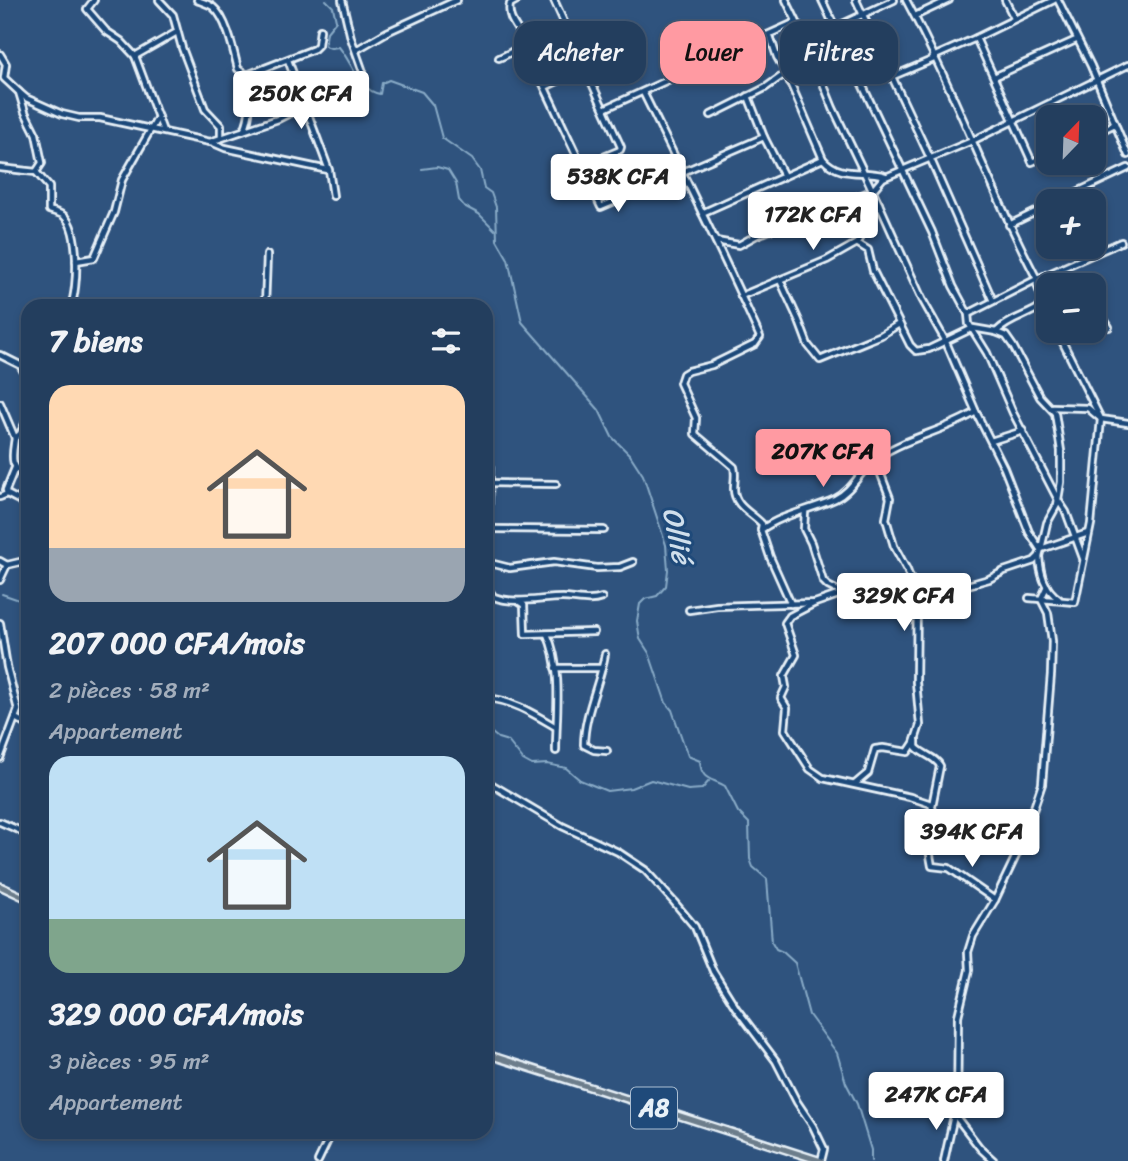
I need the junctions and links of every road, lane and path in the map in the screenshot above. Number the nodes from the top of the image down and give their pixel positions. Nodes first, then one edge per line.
1 (94, 0) edge
2 (159, 0) edge
3 (197, 0) edge
4 (342, 0) edge
5 (456, 0) edge
6 (517, 0) edge
7 (554, 0) edge
8 (786, 0) edge
9 (822, 0) edge
10 (856, 0) edge
11 (894, 0) edge
12 (906, 0) edge
13 (949, 0) edge
14 (1005, 0) edge
15 (1056, 0) edge
16 (862, 15) junction
17 (915, 16) junction
18 (1014, 18) junction
19 (563, 21) edge
20 (796, 21) edge
21 (832, 21) edge
22 (850, 21) edge
23 (865, 21) edge
24 (514, 22) edge
25 (320, 30) dead end
26 (780, 31) edge
27 (177, 32) junction
28 (770, 36) junction
29 (976, 38) junction
30 (1076, 40) junction
31 (356, 50) junction
32 (514, 50) edge
33 (0, 54) edge
34 (135, 56) junction
35 (499, 58) dead end
36 (934, 58) junction
37 (288, 60) junction
38 (780, 62) edge
39 (1128, 65) edge
40 (363, 72) dead end
41 (898, 74) edge
42 (247, 75) junction
43 (780, 77) edge
44 (994, 77) junction
45 (1095, 80) junction
46 (544, 84) edge
47 (551, 84) edge
48 (592, 84) edge
49 (791, 84) edge
50 (823, 84) edge
51 (863, 84) edge
52 (894, 84) edge
53 (545, 87) junction
54 (19, 92) junction
55 (643, 92) junction
56 (748, 96) junction
57 (306, 105) junction
58 (604, 109) junction
59 (710, 115) dead end
60 (158, 117) junction
61 (1012, 121) junction
62 (1115, 124) junction
63 (151, 128) junction
64 (1106, 128) edge
65 (163, 131) junction
66 (244, 131) junction
67 (221, 137) junction
68 (764, 137) junction
69 (972, 141) junction
70 (210, 142) junction
71 (1128, 155) edge
72 (824, 159) junction
73 (931, 160) junction
74 (1036, 161) edge
75 (582, 166) junction
76 (0, 168) edge
77 (1128, 168) edge
78 (329, 170) junction
79 (904, 170) junction
80 (682, 171) junction
81 (36, 172) junction
82 (864, 174) junction
83 (784, 176) junction
84 (886, 177) junction
85 (1083, 189) edge
86 (872, 191) junction
87 (333, 196) dead end
88 (880, 204) junction
89 (1036, 212) edge
90 (702, 213) junction
91 (1009, 225) junction
92 (716, 241) junction
93 (1121, 242) dead end
94 (858, 243) junction
95 (267, 255) dead end
96 (76, 261) junction
97 (1052, 273) edge
98 (1036, 277) edge
99 (780, 280) junction
100 (1036, 280) edge
101 (741, 296) junction
102 (73, 299) edge
103 (265, 299) edge
104 (993, 301) junction
105 (1036, 311) edge
106 (968, 314) junction
107 (1106, 322) edge
108 (899, 324) junction
109 (1109, 327) dead end
110 (973, 328) junction
111 (996, 332) junction
112 (944, 340) junction
113 (1063, 343) edge
114 (0, 355) edge
115 (21, 367) edge
116 (0, 403) edge
117 (1051, 407) junction
118 (976, 412) junction
119 (1101, 419) junction
120 (1128, 422) edge
121 (1023, 431) junction
122 (21, 432) edge
123 (15, 438) junction
124 (991, 441) junction
125 (879, 457) junction
126 (15, 468) junction
127 (21, 473) edge
128 (493, 483) edge
129 (556, 484) dead end
130 (7, 494) junction
131 (0, 497) edge
132 (1058, 500) junction
133 (21, 501) edge
134 (805, 512) junction
135 (493, 529) edge
136 (604, 530) dead end
137 (761, 530) junction
138 (1088, 533) junction
139 (1075, 539) junction
140 (1041, 549) junction
141 (1039, 556) junction
142 (1083, 558) junction
143 (0, 561) edge
144 (21, 562) edge
145 (633, 562) dead end
146 (493, 564) edge
147 (7, 565) junction
148 (989, 579) junction
149 (0, 580) edge
150 (996, 584) dead end
151 (1047, 586) junction
152 (846, 594) junction
153 (493, 596) edge
154 (917, 596) junction
155 (602, 598) dead end
156 (1029, 598) dead end
157 (1041, 599) junction
158 (1060, 599) junction
159 (518, 600) junction
160 (815, 603) junction
161 (791, 604) junction
162 (689, 610) dead end
163 (0, 623) edge
164 (594, 632) dead end
165 (547, 634) junction
166 (605, 654) dead end
167 (555, 668) junction
168 (603, 668) junction
169 (493, 698) edge
170 (17, 719) junction
171 (21, 721) edge
172 (556, 727) junction
173 (916, 736) junction
174 (556, 751) dead end
175 (607, 751) dead end
176 (0, 758) edge
177 (493, 785) edge
178 (855, 785) junction
179 (932, 807) junction
180 (0, 822) edge
181 (21, 831) edge
182 (0, 886) edge
183 (21, 896) edge
184 (995, 900) junction
185 (493, 1057) edge
186 (955, 1110) junction
187 (329, 1139) edge
188 (318, 1161) edge
189 (821, 1161) edge
190 (944, 1161) edge
191 (993, 1161) edge

1 - 34 street
2 - 27 street
3 - 42 street
4 - 31 street
5 - 31 street
6 - 24 street
7 - 19 street
8 - 20 street
9 - 21 street
10 - 16 street
11 - 16 street
12 - 17 street
13 - 17 street
14 - 18 street
15 - 18 street
15 - 30 street
16 - 22 street
16 - 23 street
17 - 36 street
18 - 29 street
25 - 37 street
26 - 28 street
27 - 34 street
27 - 67 street
28 - 38 street
28 - 55 street
29 - 36 street
29 - 44 street
30 - 44 street
30 - 45 street
31 - 40 street
32 - 35 street
33 - 54 street
34 - 60 street
36 - 41 street
36 - 69 street
37 - 42 street
37 - 57 street
39 - 45 street
42 - 66 street
43 - 56 street
44 - 61 street
45 - 61 street
45 - 62 street
46 - 53 street
47 - 53 street
48 - 58 street
49 - 72 street
50 - 82 street
51 - 79 street
52 - 73 street
53 - 75 street
54 - 63 street
54 - 81 street
55 - 58 street
55 - 80 street
56 - 59 street
56 - 68 street
57 - 66 street
57 - 78 street
58 - 75 street
60 - 63 street
60 - 65 street
61 - 69 street
61 - 74 street
62 - 64 street
62 - 71 street
63 - 65 street
63 - 96 street
65 - 70 street
66 - 67 street
67 - 70 street
68 - 80 street
68 - 83 street
69 - 73 street
69 - 91 street
70 - 78 street
72 - 82 street
72 - 83 street
73 - 79 street
73 - 104 street
75 - 80 street
76 - 81 street
77 - 85 street
78 - 87 street
79 - 84 street
79 - 106 street
80 - 90 street
81 - 96 street
82 - 84 street
82 - 86 street
83 - 90 street
84 - 86 street
86 - 88 street
86 - 92 street
88 - 94 street
88 - 112 street
89 - 91 street
90 - 92 street
91 - 98 street
92 - 101 street
93 - 97 street
94 - 99 street
94 - 108 street
95 - 103 street
96 - 102 street
99 - 101 street
99 - 108 street
100 - 104 street
101 - 137 street
104 - 106 street
105 - 111 street
106 - 110 street
107 - 109 street
108 - 112 street
110 - 111 street
110 - 112 street
110 - 121 street
111 - 117 street
112 - 118 street
113 - 119 street
114 - 115 street
116 - 123 street
117 - 119 street
117 - 132 street
118 - 124 street
118 - 125 street
119 - 120 street
119 - 138 street
121 - 124 street
121 - 132 street
122 - 123 street
123 - 126 street
124 - 140 street
125 - 134 street
125 - 154 street
126 - 127 street
126 - 130 street
128 - 129 street
130 - 131 street
130 - 133 street
132 - 139 street
132 - 140 street
134 - 137 street
134 - 152 street
135 - 136 street
137 - 161 street
138 - 139 street
138 - 142 street
139 - 140 street
139 - 142 street
140 - 141 street
141 - 148 street
141 - 151 street
142 - 158 street
143 - 147 street
144 - 147 street
145 - 146 street
147 - 149 street
148 - 150 street
148 - 154 street
151 - 157 street
151 - 158 street
152 - 154 street
152 - 160 street
153 - 159 street
154 - 173 street
155 - 159 street
156 - 157 street
157 - 158 street
157 - 184 street
159 - 165 street
160 - 161 street
160 - 178 street
161 - 162 street
163 - 170 street
164 - 165 street
165 - 167 street
166 - 168 street
167 - 168 street
167 - 172 street
168 - 175 street
169 - 172 street
170 - 171 street
170 - 176 street
172 - 174 street
173 - 178 street
173 - 179 street
177 - 189 street
178 - 179 street
179 - 184 street
180 - 181 street
182 - 183 main road
184 - 186 street
185 - 189 main road, A8
186 - 190 street
186 - 191 street
187 - 188 street

